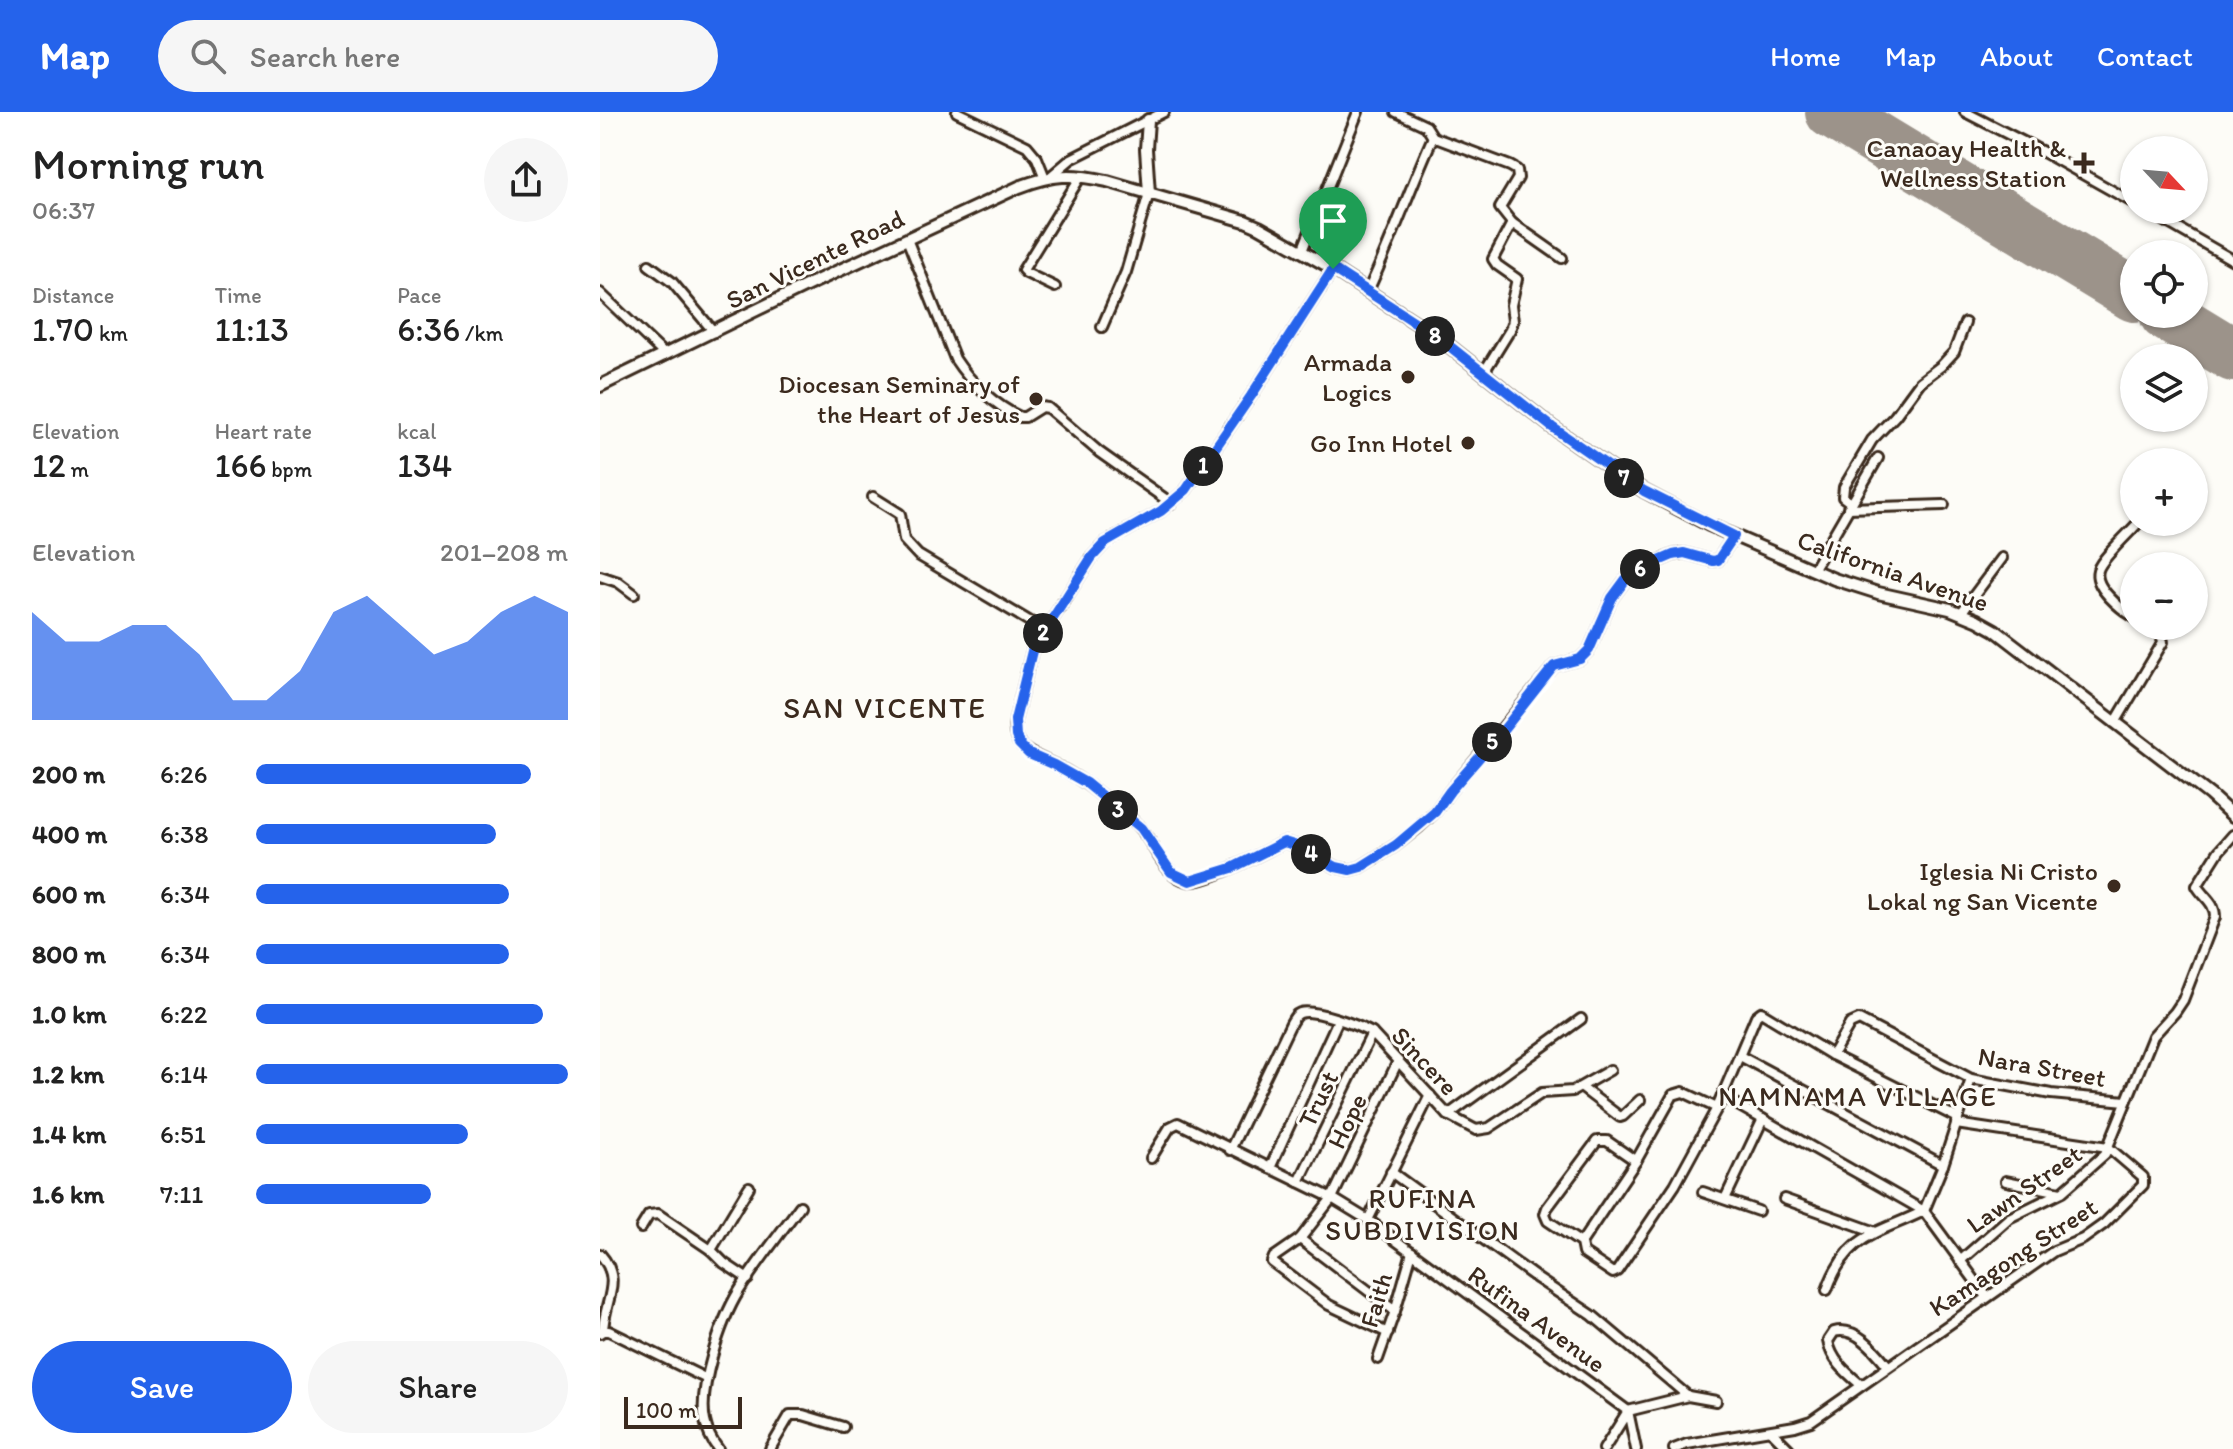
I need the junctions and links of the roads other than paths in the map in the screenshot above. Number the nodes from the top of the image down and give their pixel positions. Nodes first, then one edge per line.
1 (957, 112) edge
2 (1164, 112) edge
3 (1358, 112) edge
4 (1396, 112) edge
5 (1965, 112) edge
6 (1148, 120) junction
7 (1433, 137) junction
8 (1081, 176) junction
9 (1048, 177) junction
10 (1149, 193) junction
11 (2120, 195) edge
12 (1512, 223) junction
13 (2170, 224) edge
14 (907, 239) junction
15 (1302, 251) junction
16 (1562, 258) dead end
17 (2233, 260) edge
18 (649, 265) dead end
19 (1333, 269) junction
20 (1055, 287) dead end
21 (1368, 291) junction
22 (600, 293) edge
23 (1965, 323) dead end
24 (1102, 327) dead end
25 (714, 332) junction
26 (665, 355) junction
27 (1484, 372) junction
28 (600, 386) edge
29 (1878, 458) dead end
30 (873, 497) dead end
31 (1171, 503) junction
32 (1944, 505) dead end
33 (1849, 506) junction
34 (1734, 536) junction
35 (2126, 536) edge
36 (2002, 558) dead end
37 (1813, 570) junction
38 (600, 576) edge
39 (634, 594) dead end
40 (2120, 608) edge
41 (1961, 613) junction
42 (1044, 630) junction
43 (2163, 640) edge
44 (2115, 723) junction
45 (2233, 816) edge
46 (2233, 835) edge
47 (1581, 1019) dead end
48 (1338, 1020) junction
49 (1372, 1033) junction
50 (1832, 1055) junction
51 (1740, 1056) junction
52 (1398, 1061) junction
53 (1610, 1070) dead end
54 (1971, 1079) junction
55 (1582, 1088) junction
56 (1430, 1095) junction
57 (1722, 1096) junction
58 (1640, 1100) dead end
59 (2126, 1101) junction
60 (1717, 1108) junction
61 (1448, 1115) junction
62 (1763, 1119) junction
63 (1957, 1121) junction
64 (2108, 1147) junction
65 (1230, 1150) junction
66 (1151, 1158) dead end
67 (1636, 1161) junction
68 (1943, 1165) junction
69 (1270, 1168) junction
70 (1391, 1172) junction
71 (2006, 1181) dead end
72 (1299, 1182) junction
73 (749, 1187) dead end
74 (1703, 1192) dead end
75 (2062, 1192) junction
76 (1332, 1198) junction
77 (1725, 1199) junction
78 (1784, 1199) dead end
79 (800, 1206) dead end
80 (1758, 1211) dead end
81 (1924, 1211) junction
82 (1368, 1220) junction
83 (641, 1228) dead end
84 (1876, 1232) junction
85 (1300, 1239) junction
86 (1581, 1243) junction
87 (711, 1250) junction
88 (1412, 1252) junction
89 (600, 1254) edge
90 (1960, 1261) junction
91 (748, 1279) junction
92 (1827, 1290) dead end
93 (1987, 1297) junction
94 (1395, 1311) junction
95 (602, 1332) edge
96 (1388, 1333) junction
97 (1378, 1359) dead end
98 (1888, 1366) junction
99 (707, 1379) junction
100 (1861, 1385) junction
101 (1688, 1396) junction
102 (1716, 1401) dead end
103 (1628, 1411) junction
104 (843, 1427) dead end
105 (1771, 1431) junction
106 (718, 1449) edge
107 (770, 1449) edge
108 (1604, 1449) edge
109 (1636, 1449) edge
110 (1674, 1449) edge
111 (1789, 1449) edge

1 - 9 street
2 - 6 street
3 - 15 street
4 - 7 street
5 - 11 street
6 - 9 street
6 - 10 street
7 - 12 street
7 - 21 street
8 - 9 street, California Avenue
8 - 10 street, California Avenue
8 - 20 street
9 - 14 street, San Vicente Road
10 - 15 street, California Avenue
10 - 24 street
12 - 16 street
12 - 27 street
13 - 17 street
14 - 25 street, San Vicente Road
14 - 31 street
15 - 19 street, California Avenue
18 - 25 street
19 - 21 street, California Avenue
19 - 31 street
21 - 27 street, California Avenue
22 - 26 street
23 - 33 street
25 - 26 street, San Vicente Road
26 - 28 street, San Vicente Road
27 - 34 street, California Avenue
29 - 33 street
30 - 42 street
31 - 42 street
32 - 33 street
33 - 37 street
34 - 37 street, California Avenue
34 - 42 street
35 - 40 street
36 - 41 street
37 - 41 street, California Avenue
38 - 39 street
41 - 44 street, California Avenue
43 - 44 street
44 - 45 street, California Avenue
46 - 59 street
47 - 61 street
48 - 49 street, Sincere
48 - 65 street, Sincere
48 - 69 street
49 - 52 street, Sincere
49 - 72 street, Trust
50 - 51 street
50 - 54 street, Nara Street
50 - 63 street
51 - 57 street
51 - 68 street
52 - 56 street, Sincere
52 - 76 street, Hope
53 - 55 street, Sincere
54 - 59 street, Nara Street
54 - 63 street
55 - 58 street
55 - 61 street, Sincere
56 - 61 street, Sincere
56 - 70 street
57 - 60 street
57 - 62 street
59 - 64 street
60 - 67 street
60 - 86 street
62 - 77 street
62 - 81 street
63 - 64 street
63 - 68 street
64 - 75 street, Lawn Street
64 - 93 street, Kamagong Street
65 - 66 street, Rufina Avenue
65 - 69 street, Rufina Avenue
67 - 86 street
67 - 86 street
68 - 81 street
69 - 72 street, Rufina Avenue
70 - 82 street
70 - 101 street
71 - 75 street
72 - 76 street, Rufina Avenue
73 - 87 street
74 - 77 street
75 - 90 street, Lawn Street
76 - 82 street, Rufina Avenue
76 - 85 street, Hope
77 - 80 street
78 - 84 street
79 - 91 street
81 - 84 street
81 - 90 street
82 - 88 street, Rufina Avenue
83 - 87 street
84 - 92 street
85 - 94 street
85 - 96 street, Hope
87 - 91 street
88 - 94 street, Faith
88 - 103 street, Rufina Avenue
89 - 95 street
90 - 93 street
91 - 99 street
93 - 98 street, Kamagong Street
94 - 96 street, Faith
95 - 99 street
96 - 97 street, Faith
98 - 100 street, Kamagong Street
98 - 100 street
99 - 106 street
100 - 105 street, Kamagong Street
101 - 102 street
101 - 103 street
103 - 108 street
103 - 109 street
104 - 107 street
105 - 110 street, Kamagong Street
105 - 111 street

